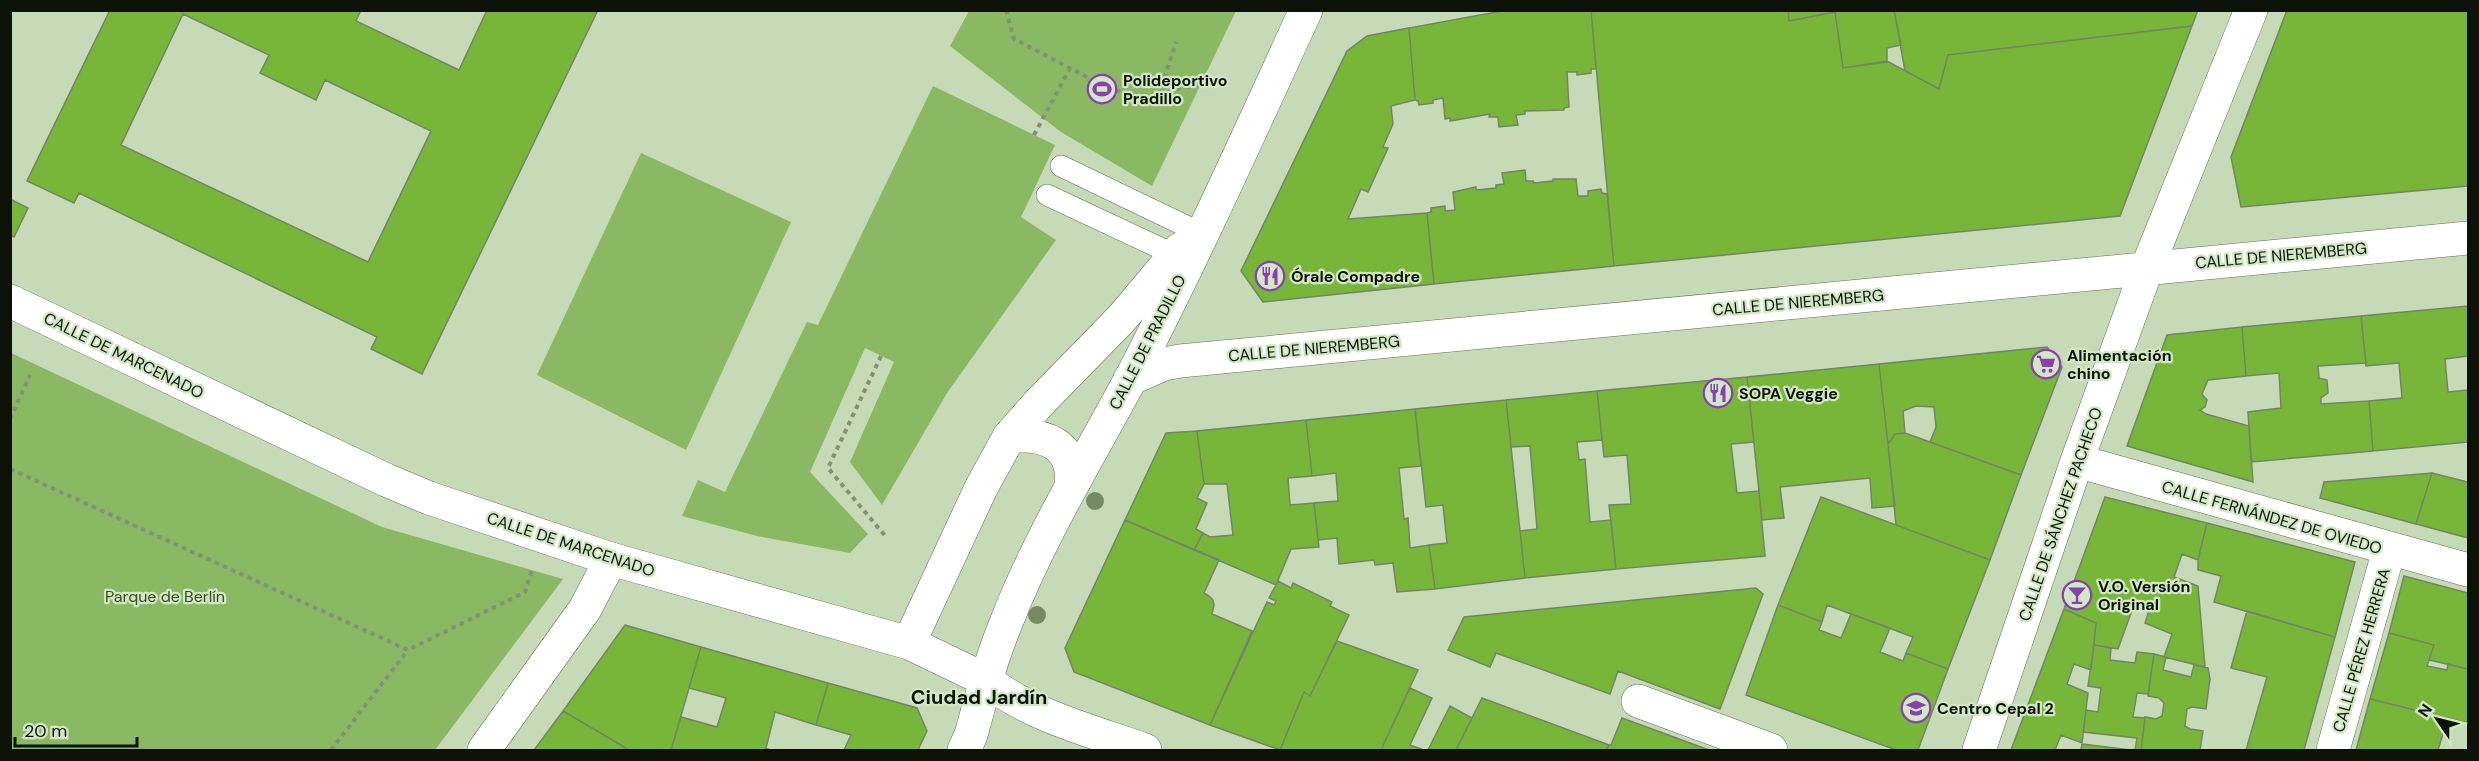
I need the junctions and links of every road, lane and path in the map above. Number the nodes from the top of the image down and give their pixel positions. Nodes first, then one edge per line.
1 (1006, 10) edge
2 (1306, 10) edge
3 (2251, 10) edge
4 (1176, 42) dead end
5 (1070, 68) junction
6 (1212, 83) dead end
7 (1159, 96) junction
8 (1034, 135) dead end
9 (1061, 166) dead end
10 (1047, 195) dead end
11 (1220, 198) junction
12 (1194, 230) junction
13 (2469, 238) edge
14 (1174, 255) junction
15 (2147, 268) junction
16 (10, 301) edge
17 (881, 356) dead end
18 (30, 375) dead end
19 (1130, 379) junction
20 (10, 419) edge
21 (1009, 437) junction
22 (2077, 461) junction
23 (10, 469) edge
24 (1071, 486) junction
25 (887, 538) dead end
26 (2389, 550) junction
27 (611, 558) junction
28 (532, 570) dead end
29 (2469, 570) edge
30 (909, 644) junction
31 (408, 650) junction
32 (986, 680) junction
33 (1638, 701) dead end
34 (331, 750) edge
35 (484, 750) edge
36 (964, 750) edge
37 (1145, 750) edge
38 (1771, 750) edge
39 (1979, 750) edge
40 (2333, 750) edge

1 - 5 path
2 - 11 street, CALLE DE PRADILLO
3 - 15 street, CALLE DE SÁNCHEZ PACHECO
4 - 7 path
5 - 7 path
5 - 8 path
6 - 7 path
9 - 12 lane
10 - 14 lane
11 - 12 street, CALLE DE PRADILLO
11 - 19 street, CALLE DE PRADILLO
12 - 14 street, CALLE DE PRADILLO
13 - 15 street, CALLE DE NIEREMBERG
14 - 21 street, CALLE DE PRADILLO
15 - 19 street, CALLE DE NIEREMBERG
15 - 22 street, CALLE DE SÁNCHEZ PACHECO
16 - 27 street, CALLE DE MARCENADO
17 - 25 path
18 - 20 path
19 - 24 street, CALLE DE PRADILLO
21 - 24 street
21 - 30 street, CALLE DE PRADILLO
22 - 26 street, CALLE FERNÁNDEZ DE OVIEDO
22 - 39 street, CALLE DE SÁNCHEZ PACHECO
23 - 31 path
24 - 32 street, CALLE DE PRADILLO
26 - 29 street, CALLE FERNÁNDEZ DE OVIEDO
26 - 40 street, CALLE PÉREZ HERRERA
27 - 30 street, CALLE DE MARCENADO
27 - 35 street
28 - 31 path
30 - 32 street, CALLE DE MARCENADO
31 - 34 path
32 - 36 street, CALLE DE PRADILLO
32 - 37 street, CALLE DE MARCENADO
33 - 38 street

